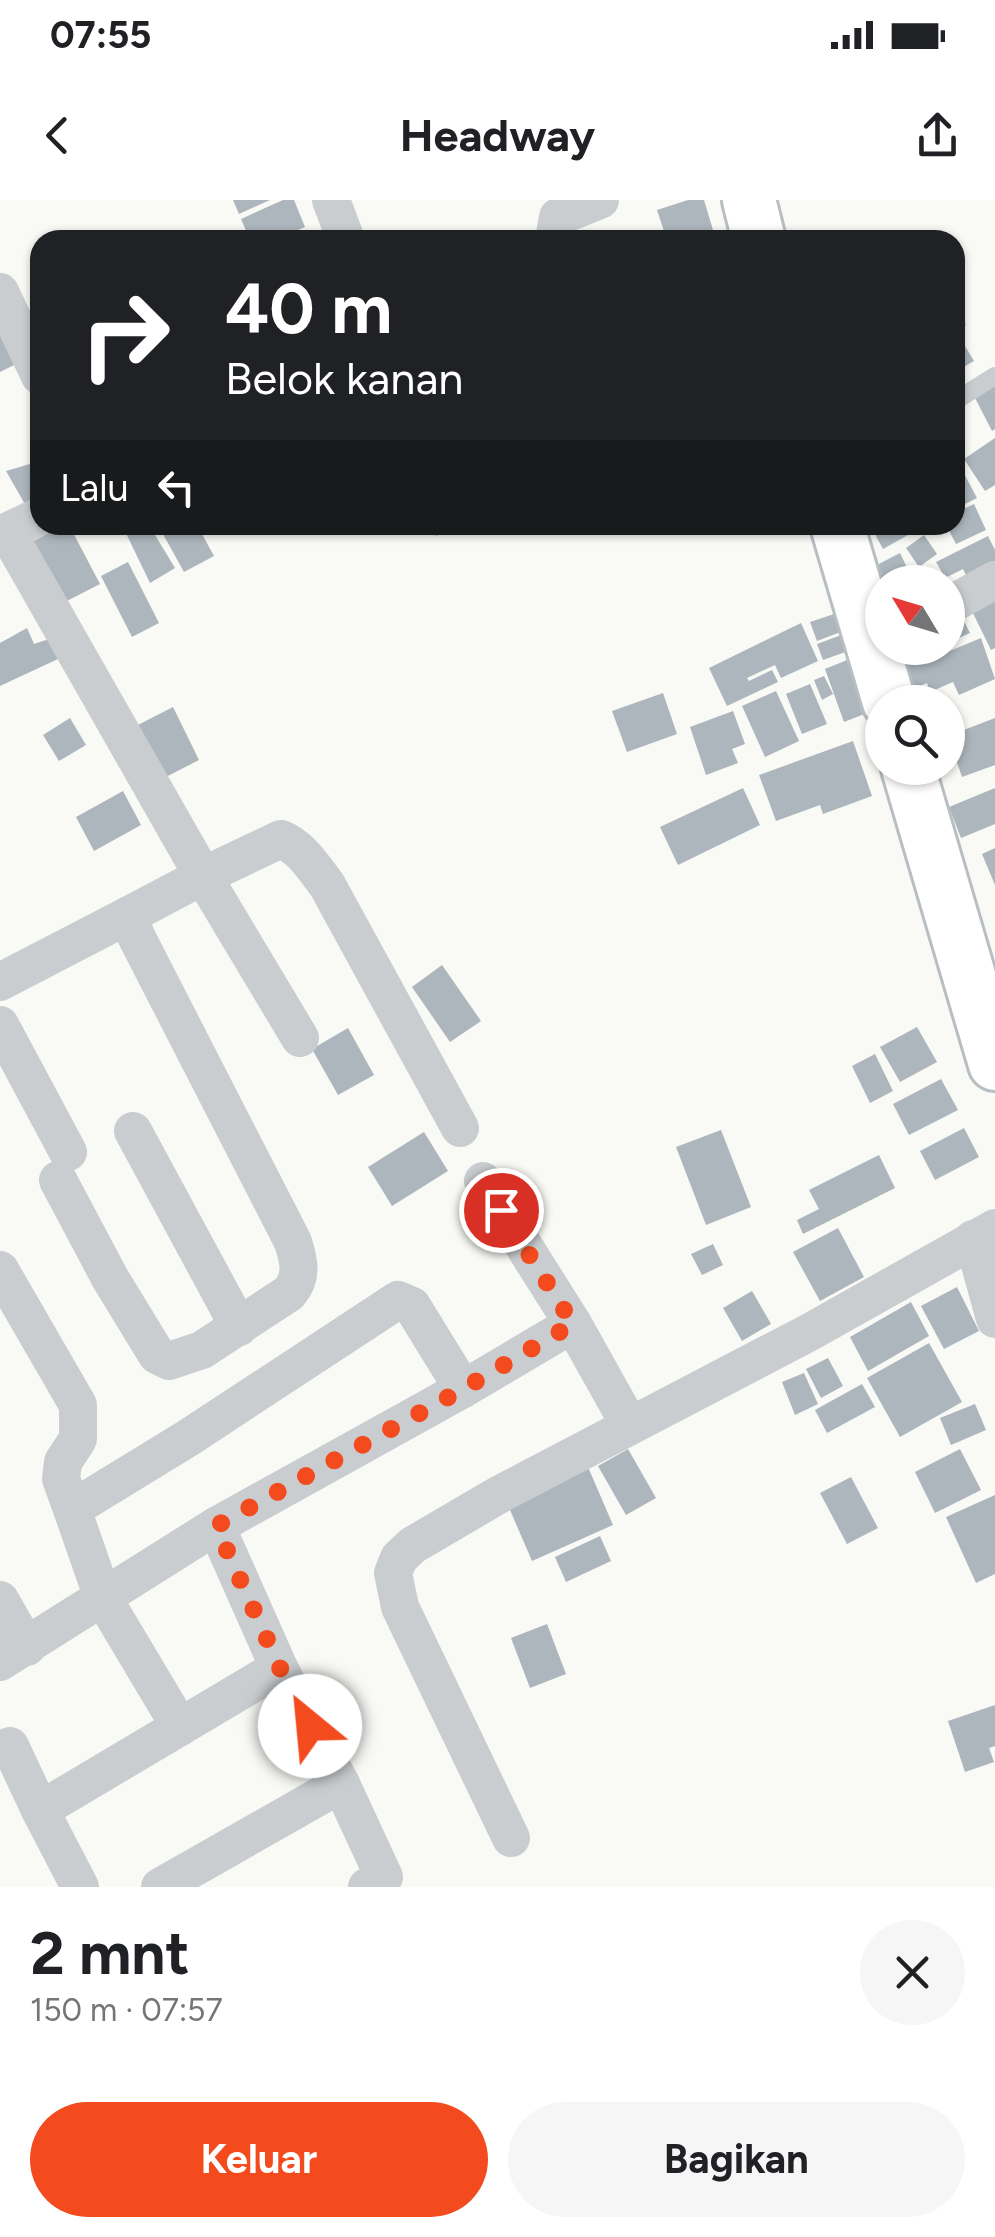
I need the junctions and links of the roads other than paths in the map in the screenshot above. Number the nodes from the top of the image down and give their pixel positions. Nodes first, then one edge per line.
1 (331, 200) edge
2 (600, 200) edge
3 (749, 200) edge
4 (554, 219) edge
5 (342, 230) edge
6 (756, 230) edge
7 (0, 292) edge
8 (30, 355) edge
9 (995, 376) edge
10 (965, 395) edge
11 (16, 528) edge
12 (840, 535) edge
13 (995, 580) edge
14 (965, 597) edge
15 (865, 607) edge
16 (913, 785) edge
17 (204, 876) junction
18 (128, 915) junction
19 (0, 982) edge
20 (0, 1024) edge
21 (300, 1038) dead end
22 (995, 1064) edge
23 (460, 1128) dead end
24 (133, 1131) dead end
25 (483, 1181) dead end
26 (984, 1233) edge
27 (0, 1270) edge
28 (995, 1319) edge
29 (573, 1324) junction
30 (239, 1327) junction
31 (463, 1389) junction
32 (630, 1426) junction
33 (72, 1509) junction
34 (216, 1526) junction
35 (103, 1598) junction
36 (0, 1600) edge
37 (13, 1655) edge
38 (280, 1668) junction
39 (180, 1726) junction
40 (10, 1746) dead end
41 (341, 1784) junction
42 (40, 1810) junction
43 (511, 1838) dead end
44 (380, 1884) edge
45 (80, 1887) edge
46 (160, 1887) edge

1 - 5 street
2 - 4 street
3 - 6 street
7 - 8 street
9 - 10 lane
11 - 17 street
12 - 15 street
13 - 14 street
16 - 22 street
17 - 18 street
17 - 21 street
17 - 23 street
18 - 19 street
18 - 30 street
20 - 30 street
24 - 30 street
25 - 29 street
26 - 28 street
26 - 32 street
27 - 33 street
29 - 31 street
29 - 32 street
31 - 33 street
31 - 34 street
32 - 43 street
33 - 35 street
34 - 35 street
34 - 38 street
35 - 37 street
35 - 39 street
36 - 37 street
38 - 39 street
38 - 41 street
39 - 42 street
40 - 42 street
41 - 44 street
41 - 46 street
42 - 45 street

